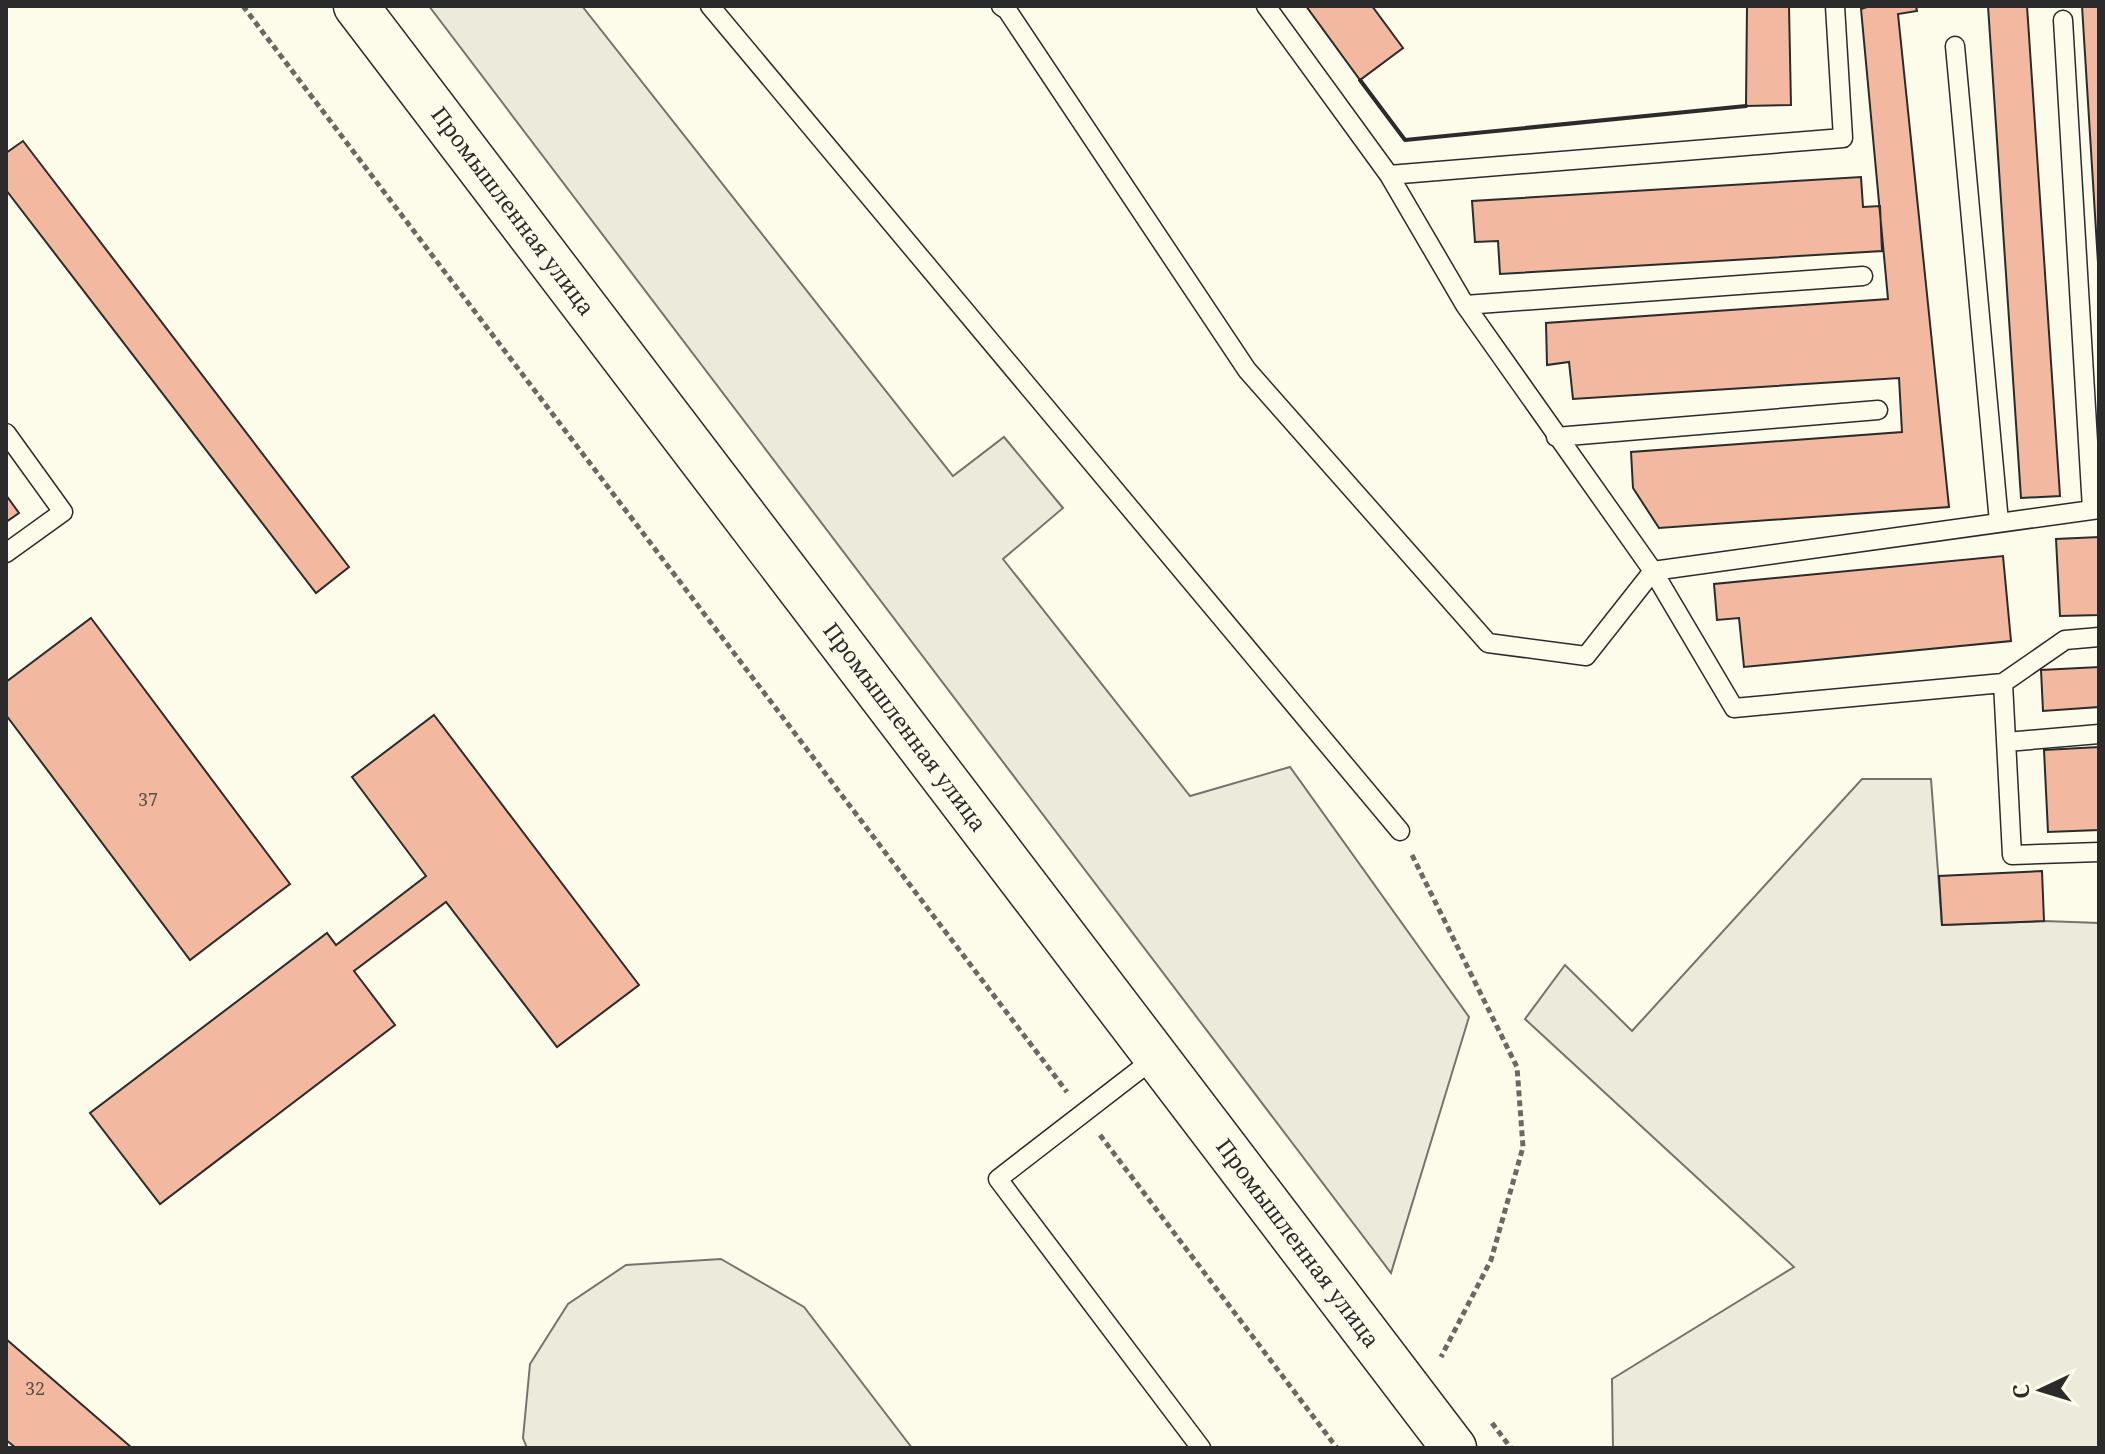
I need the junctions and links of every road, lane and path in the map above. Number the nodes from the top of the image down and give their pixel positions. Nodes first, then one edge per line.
1 (243, 6) edge
2 (356, 6) edge
3 (710, 6) edge
4 (1001, 6) edge
5 (1266, 6) edge
6 (1835, 6) edge
7 (2063, 20) dead end
8 (1955, 46) dead end
9 (1389, 175) junction
10 (1863, 276) dead end
11 (1465, 305) junction
12 (1878, 410) dead end
13 (6, 433) edge
14 (1556, 437) junction
15 (2095, 509) edge
16 (1999, 522) junction
17 (6, 553) edge
18 (1653, 571) junction
19 (2099, 637) edge
20 (2003, 683) junction
21 (2099, 734) edge
22 (2007, 742) junction
23 (1400, 831) joint
24 (2099, 852) edge
25 (1156, 1057) junction
26 (1082, 1111) junction
27 (1441, 1357) dead end
28 (1201, 1448) edge
29 (1337, 1448) edge
30 (1454, 1448) edge

1 - 26 path
2 - 25 street, Промышленная улица
3 - 23 lane
4 - 18 lane
5 - 9 lane
6 - 9 lane
7 - 15 lane
8 - 16 lane
9 - 11 lane
10 - 11 lane
11 - 14 lane
12 - 14 lane
13 - 17 lane
14 - 18 lane
15 - 16 lane
16 - 18 lane
18 - 20 lane
19 - 20 lane
20 - 22 lane
21 - 22 lane
22 - 24 lane
23 - 27 path
25 - 26 lane
25 - 30 street, Промышленная улица
26 - 28 lane
26 - 29 path

